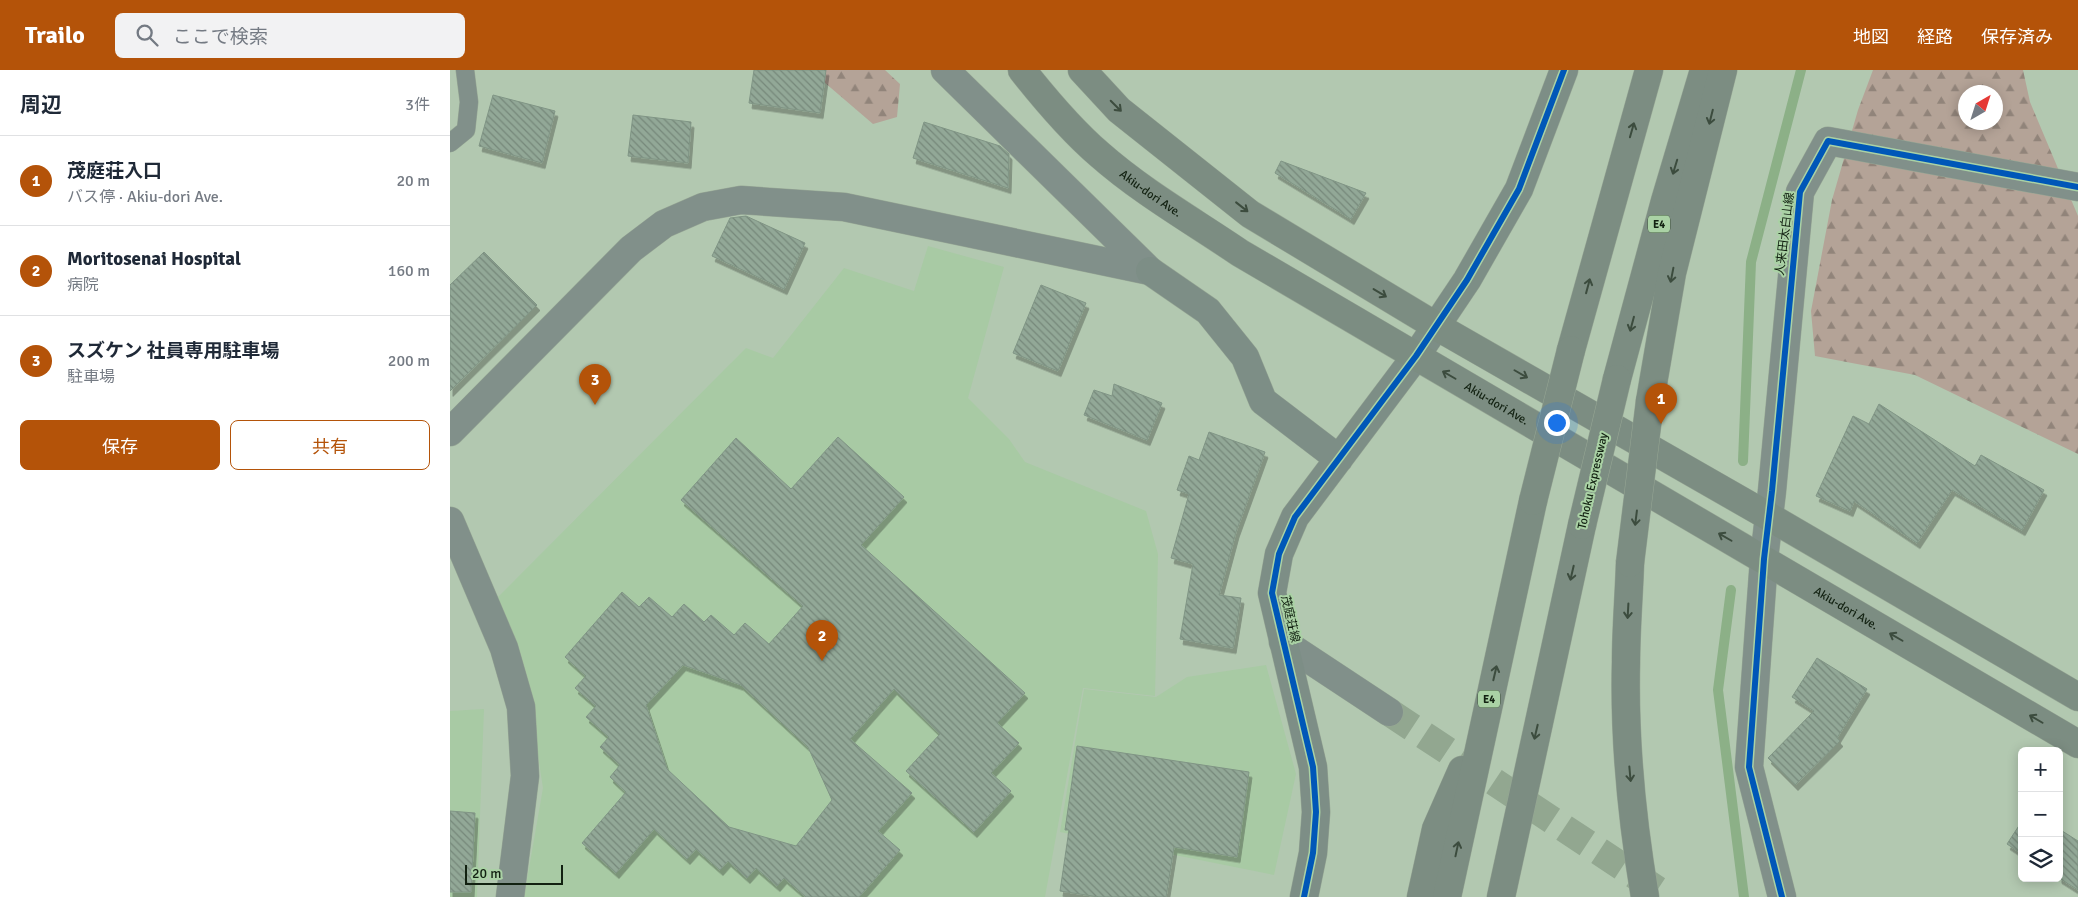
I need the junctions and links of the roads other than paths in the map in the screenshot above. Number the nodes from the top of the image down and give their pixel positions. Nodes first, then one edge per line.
1 (465, 70) edge
2 (945, 70) edge
3 (1022, 70) edge
4 (1082, 70) edge
5 (1564, 70) edge
6 (1649, 70) edge
7 (1704, 70) edge
8 (1723, 70) edge
9 (450, 143) edge
10 (2078, 187) edge
11 (1150, 271) junction
12 (1436, 326) junction
13 (1416, 356) junction
14 (451, 429) edge
15 (1339, 459) junction
16 (1768, 516) junction
17 (450, 521) edge
18 (1764, 559) junction
19 (1283, 642) junction
20 (2078, 697) edge
21 (1390, 712) tunnel mouth
22 (1486, 714) junction
23 (2078, 744) edge
24 (510, 897) edge
25 (1304, 897) edge
26 (1421, 897) edge
27 (1447, 897) edge
28 (1501, 897) edge
29 (1645, 897) edge
30 (1782, 897) edge

1 - 9 lane
2 - 11 street
3 - 13 highway, Akiu-dori Ave.
4 -> 12 highway
5 - 12 street, 茂庭荘線
22 -> 6 highway, E4, bridge
7 -> 28 highway, Tohoku Expressway / E4, bridge
8 -> 29 highway, bridge
10 - 16 street, 人来田太白山線
11 - 14 street
11 - 15 street
12 - 13 street, 茂庭荘線
12 -> 16 highway
13 - 15 street, 茂庭荘線
18 -> 13 highway, Akiu-dori Ave.
15 - 19 street, 茂庭荘線
16 - 18 street, 人来田太白山線
16 - 20 highway
17 - 24 street
23 -> 18 highway, Akiu-dori Ave.
18 - 30 street, 人来田太白山線
19 - 21 street
19 - 25 street, 茂庭荘線
22 - 26 highway
27 -> 22 highway, E4

